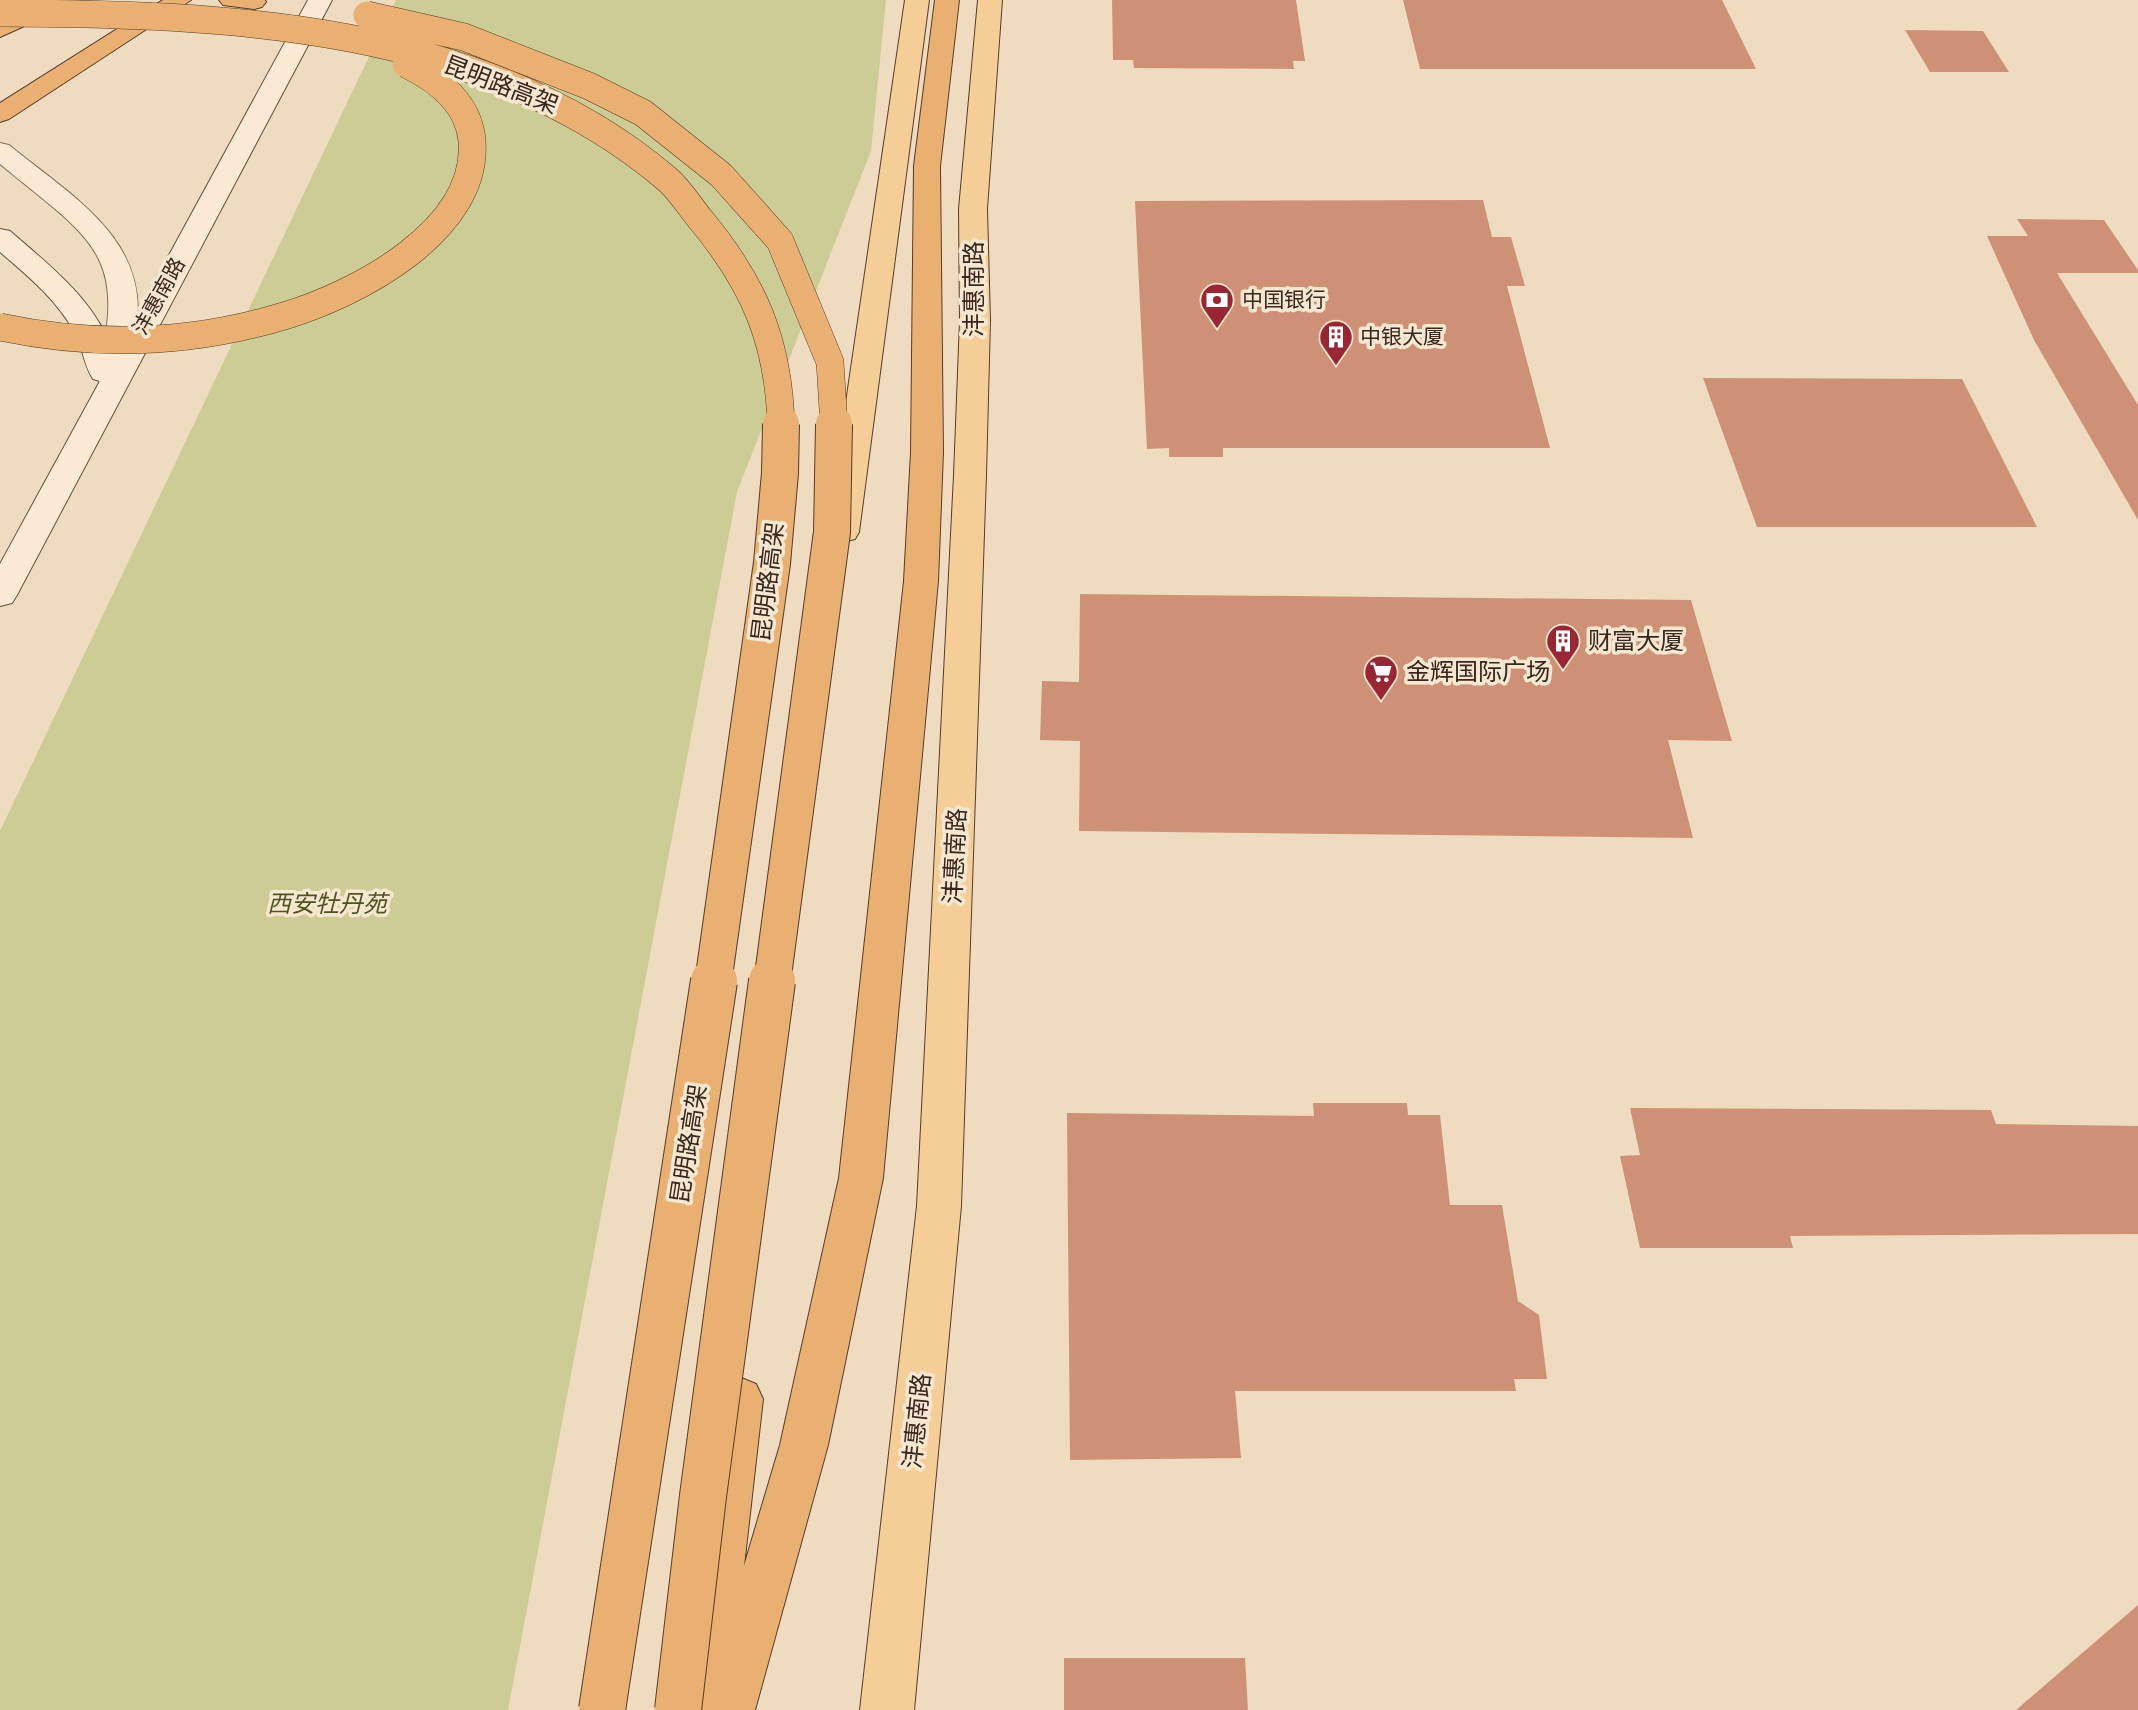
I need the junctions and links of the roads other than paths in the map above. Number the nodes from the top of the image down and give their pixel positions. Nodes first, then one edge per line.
1 (63, 0) edge
2 (179, 0) edge
3 (231, 0) edge
4 (320, 0) edge
5 (918, 0) edge
6 (947, 0) edge
7 (990, 0) edge
8 (0, 13) edge
9 (258, 25) junction
10 (0, 30) edge
11 (0, 114) edge
12 (0, 151) edge
13 (0, 237) edge
14 (0, 327) edge
15 (108, 389) junction
16 (842, 541) joint
17 (0, 595) edge
18 (602, 1710) edge
19 (678, 1710) edge
20 (701, 1710) edge
21 (728, 1710) edge
22 (887, 1710) edge

1 - 10 highway, bridge
2 - 11 highway, bridge
3 - 19 highway, 昆明路高架, bridge
4 - 15 main road, 沣惠南路
5 - 16 main road
6 - 21 highway
7 - 22 main road, 沣惠南路
8 - 9 highway, 昆明路高架, bridge
9 - 14 highway, bridge
9 - 18 highway, 昆明路高架, bridge
12 - 15 main road
13 - 15 main road
15 - 17 main road, 沣惠南路
16 - 20 highway

